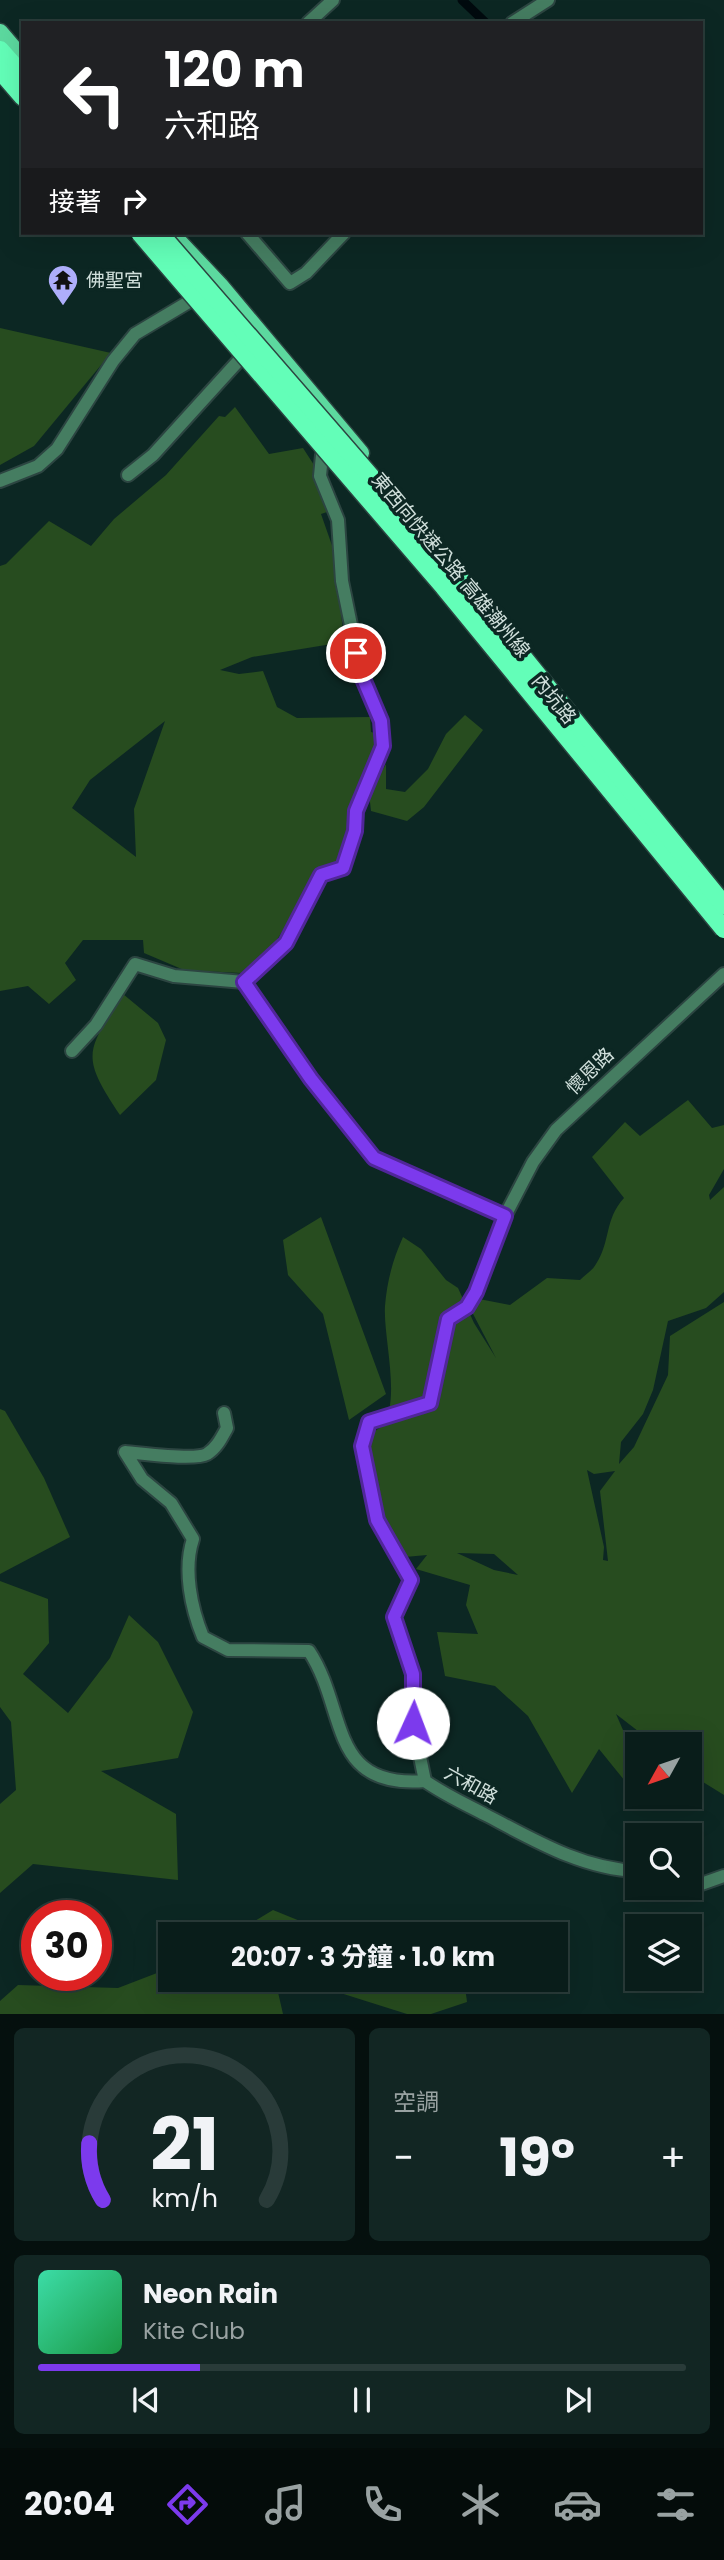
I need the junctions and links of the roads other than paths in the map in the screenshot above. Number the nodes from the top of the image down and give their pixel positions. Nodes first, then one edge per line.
1 (333, 0) edge
2 (548, 0) edge
3 (310, 21) edge
4 (515, 21) edge
5 (0, 32) edge
6 (0, 50) edge
7 (21, 57) edge
8 (0, 70) edge
9 (21, 74) edge
10 (0, 83) edge
11 (21, 95) edge
12 (21, 107) edge
13 (133, 235) edge
14 (142, 235) edge
15 (161, 235) edge
16 (173, 235) edge
17 (249, 235) edge
18 (342, 235) edge
19 (220, 285) junction
20 (192, 299) junction
21 (241, 358) junction
22 (322, 455) junction
23 (128, 475) dead end
24 (0, 481) edge
25 (724, 892) edge
26 (724, 905) edge
27 (724, 929) edge
28 (724, 940) edge
29 (724, 974) edge
30 (244, 982) junction
31 (72, 1051) dead end
32 (505, 1216) junction
33 (224, 1413) dead end
34 (425, 1781) junction
35 (625, 1870) edge
36 (724, 1876) edge
37 (702, 1883) edge

1 - 3 street
2 - 4 street
5 - 7 main road
6 - 9 highway
8 - 11 highway
10 - 12 main road
13 - 20 main road, 內坑路
14 - 27 highway, 東西向快速公路 高雄潮州線, bridge
15 - 26 highway, 東西向快速公路 高雄潮州線, bridge
16 - 19 main road, 內坑路
17 - 18 street
19 - 20 street
19 - 25 main road, 內坑路
20 - 21 main road, 內坑路
20 - 24 street
21 - 22 main road, 內坑路
21 - 23 street
22 - 28 main road, 內坑路
22 - 30 street
29 - 32 street, 懷恩路
30 - 31 street
30 - 32 street
32 - 34 street, 六和路
33 - 34 street
34 - 35 street, 六和路
36 - 37 street

